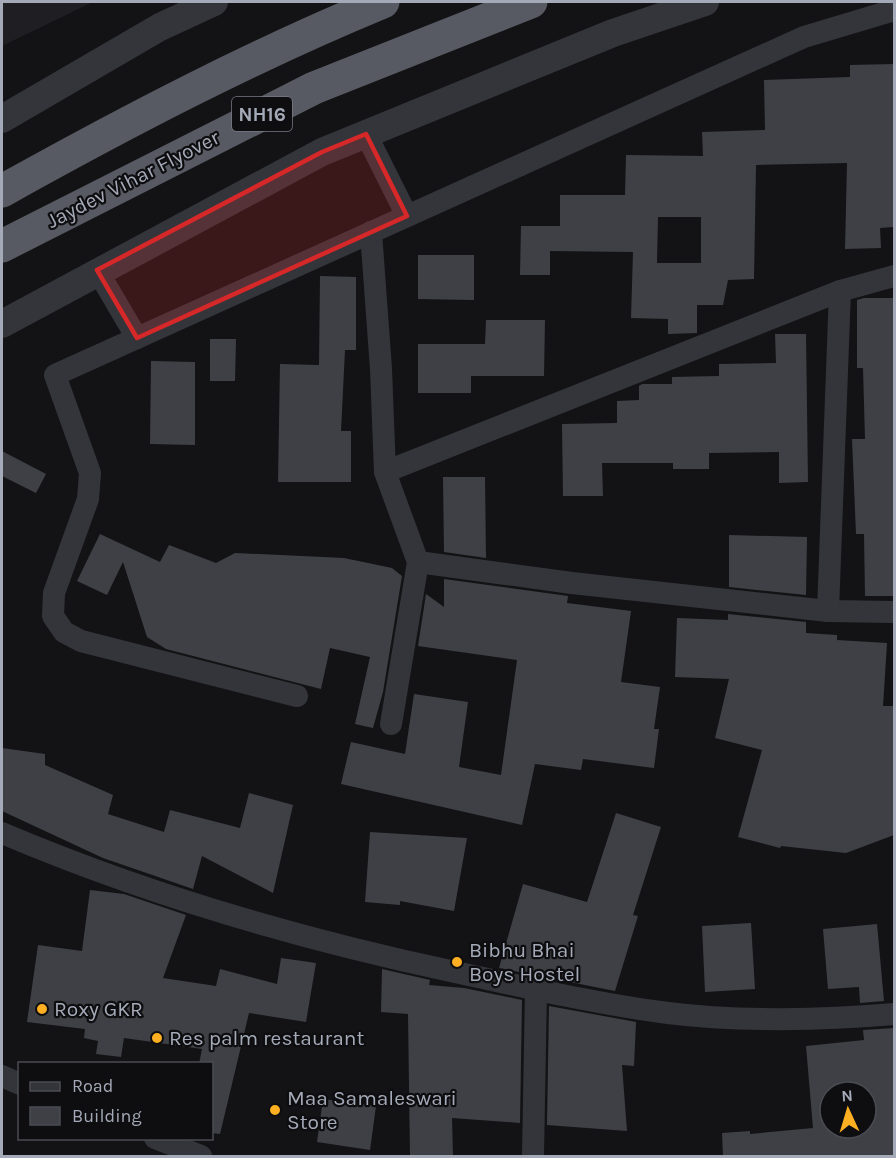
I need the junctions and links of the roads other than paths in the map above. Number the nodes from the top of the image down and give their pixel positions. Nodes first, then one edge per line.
1 (214, 2) edge
2 (383, 2) edge
3 (531, 2) edge
4 (705, 2) edge
5 (894, 10) edge
6 (2, 119) edge
7 (366, 134) junction
8 (2, 191) edge
9 (407, 216) junction
10 (371, 232) junction
11 (2, 246) edge
12 (97, 270) junction
13 (894, 276) edge
14 (840, 291) junction
15 (2, 324) edge
16 (137, 338) junction
17 (385, 472) junction
18 (418, 562) junction
19 (828, 611) junction
20 (894, 612) edge
21 (297, 696) dead end
22 (391, 724) dead end
23 (2, 833) edge
24 (536, 989) junction
25 (894, 1014) edge
26 (2, 1076) edge
27 (18, 1083) edge
28 (160, 1140) edge
29 (201, 1156) edge
30 (533, 1156) edge

1 - 6 street
2 - 8 highway, NH16
3 - 11 highway, Jaydev Vihar Flyover / NH16
4 - 7 street
5 - 9 street
7 - 9 street
7 - 12 street
9 - 10 street
10 - 16 street
10 - 17 street
12 - 15 street
12 - 16 street
13 - 14 street
14 - 17 street
14 - 19 street
16 - 21 street
17 - 18 street
18 - 19 street
18 - 22 street
19 - 20 street
23 - 24 street
24 - 25 street
24 - 30 street
26 - 27 street
28 - 29 street

